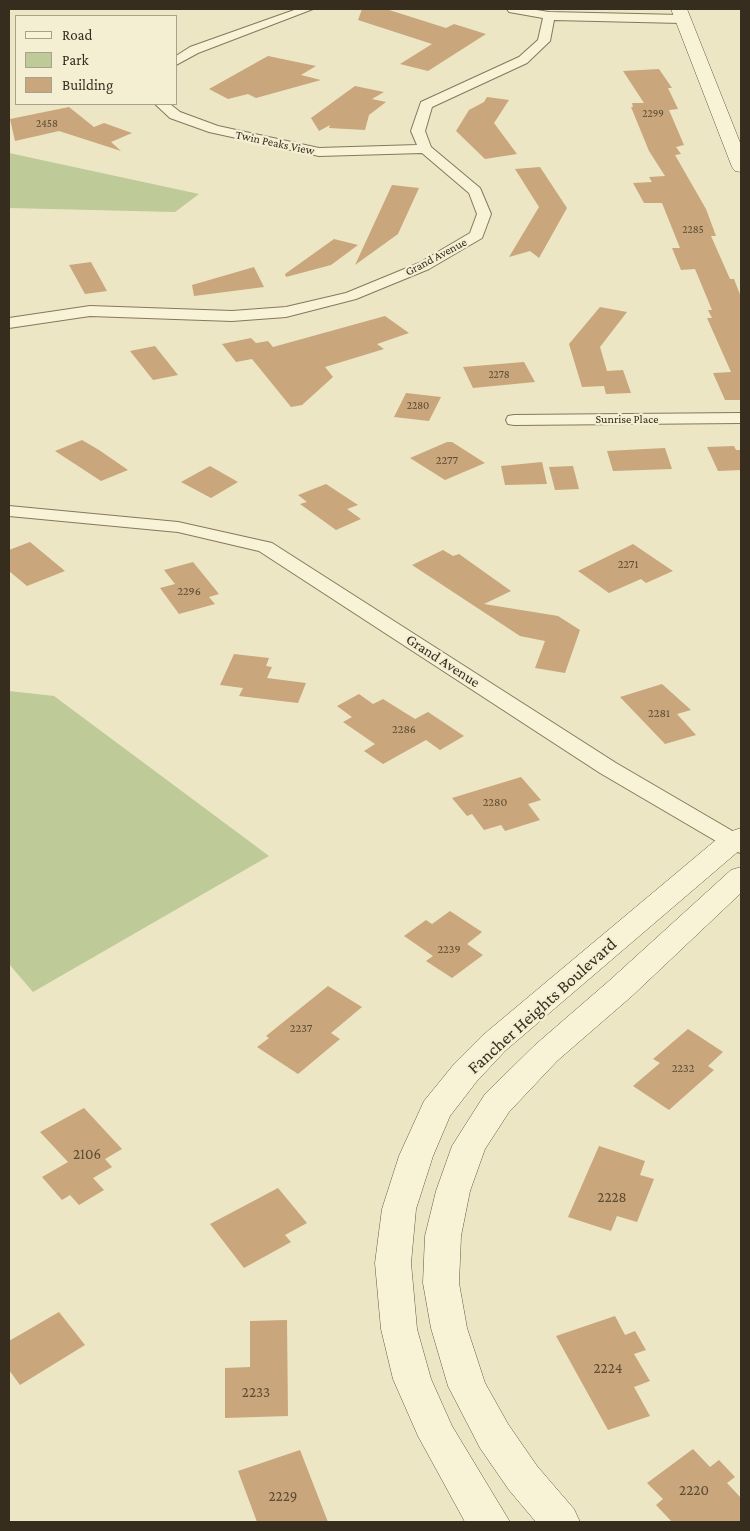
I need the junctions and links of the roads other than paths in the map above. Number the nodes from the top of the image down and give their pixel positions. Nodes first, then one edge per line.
1 (307, 9) edge
2 (513, 9) edge
3 (680, 14) edge
4 (549, 16) junction
5 (178, 60) edge
6 (163, 105) edge
7 (425, 148) junction
8 (741, 167) edge
9 (9, 312) edge
10 (29, 319) junction
11 (9, 323) edge
12 (741, 418) edge
13 (514, 420) dead end
14 (9, 510) edge
15 (738, 841) edge
16 (741, 876) edge
17 (490, 1522) edge
18 (560, 1522) edge

1 - 5 street
2 - 4 street
3 - 4 street
3 - 8 street
4 - 7 street
6 - 7 street, Twin Peaks View
7 - 10 street, Grand Avenue
9 - 10 street
10 - 11 street, Grand Avenue
12 - 13 street, Sunrise Place
14 - 15 street, Grand Avenue
15 - 17 street, Fancher Heights Boulevard
16 - 18 street

